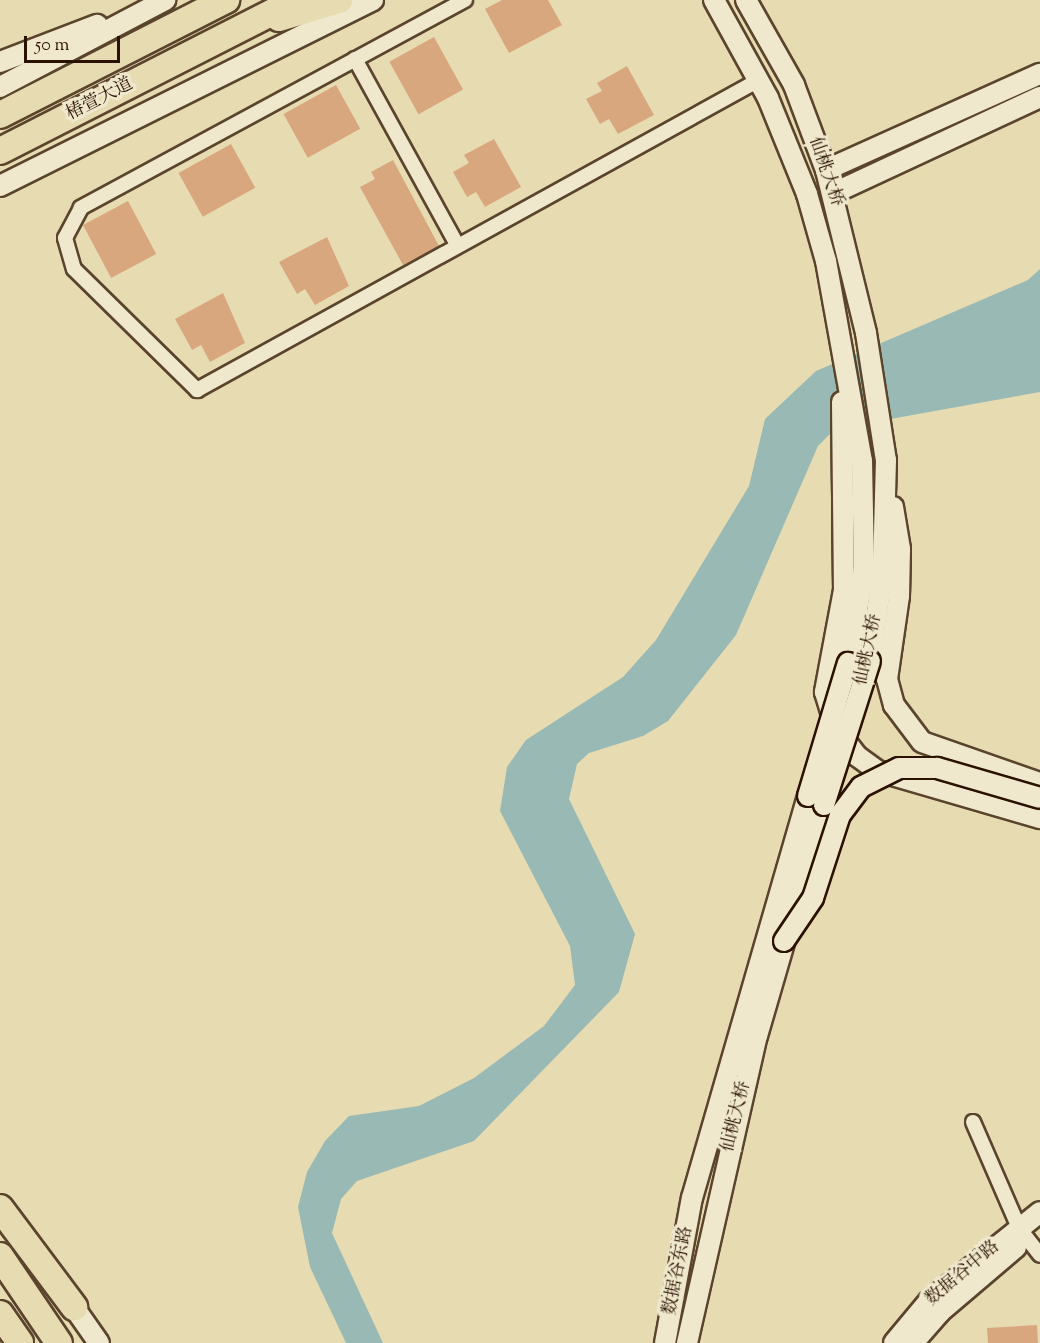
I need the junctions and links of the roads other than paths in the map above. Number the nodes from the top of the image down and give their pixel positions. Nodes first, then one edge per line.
1 (163, 0) edge
2 (296, 0) edge
3 (339, 0) edge
4 (373, 0) edge
5 (465, 0) edge
6 (714, 0) edge
7 (746, 0) edge
8 (224, 1) edge
9 (238, 30) junction
10 (355, 59) junction
11 (0, 62) edge
12 (1040, 74) edge
13 (759, 80) junction
14 (0, 87) edge
15 (1040, 97) edge
16 (0, 116) edge
17 (0, 151) edge
18 (826, 170) junction
19 (0, 186) edge
20 (834, 193) junction
21 (458, 246) junction
22 (842, 342) junction
23 (886, 460) junction
24 (1040, 783) edge
25 (1040, 798) edge
26 (1040, 818) edge
27 (784, 941) junction
28 (973, 1122) dead end
29 (0, 1193) edge
30 (692, 1198) joint
31 (0, 1208) edge
32 (715, 1208) joint
33 (1040, 1212) edge
34 (1029, 1232) edge
35 (1040, 1254) edge
36 (0, 1256) edge
37 (74, 1307) junction
38 (0, 1314) edge
39 (20, 1343) edge
40 (59, 1343) edge
41 (99, 1343) edge
42 (665, 1343) edge
43 (687, 1343) edge
44 (894, 1343) edge
45 (913, 1343) edge

1 - 11 main road
1 - 14 main road
2 - 9 highway, 椿萱大道
3 - 9 highway
4 - 19 main road
5 - 10 street
6 - 13 main road, 仙桃大桥
7 - 18 main road, 仙桃大桥
8 - 16 highway, 椿萱大道
9 - 17 highway, 椿萱大道
10 - 21 street
10 - 21 street
12 - 18 main road
13 - 21 street
13 - 22 main road, 仙桃大桥
15 - 20 main road
18 - 20 main road, 仙桃大桥
20 - 23 main road, 仙桃大桥
22 - 26 main road, bridge
22 - 30 main road, 仙桃大桥, bridge
23 - 24 main road
23 - 27 main road, 仙桃大桥, bridge
25 - 27 main road, bridge
27 - 32 main road, 仙桃大桥
28 - 34 street
29 - 37 main road
30 - 42 main road, 数据谷东路
31 - 37 highway
32 - 43 main road, 数据谷东路
33 - 34 main road, 数据谷中路
34 - 35 street
34 - 44 main road, 数据谷中路
34 - 45 main road, 数据谷中路
36 - 40 highway
37 - 41 main road
38 - 39 highway

